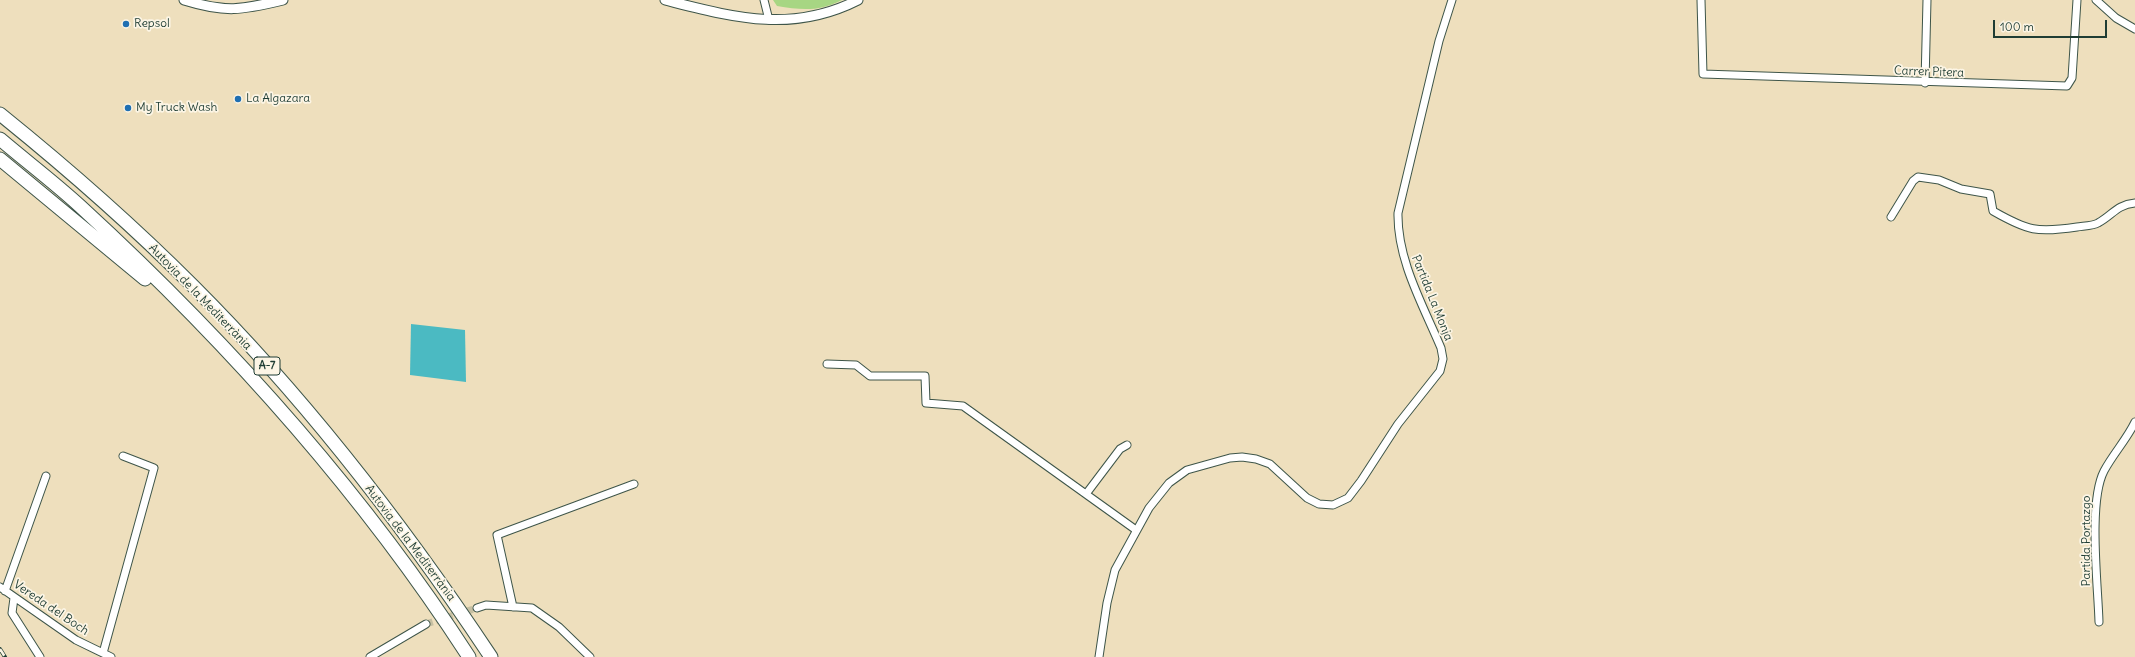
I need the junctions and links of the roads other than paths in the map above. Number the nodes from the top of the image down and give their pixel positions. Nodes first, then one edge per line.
1 (184, 0) edge
2 (283, 0) edge
3 (665, 0) edge
4 (764, 0) edge
5 (858, 0) edge
6 (1452, 0) edge
7 (1701, 0) edge
8 (1927, 0) edge
9 (2077, 0) edge
10 (2096, 0) edge
11 (769, 20) junction
12 (2135, 28) edge
13 (1925, 83) junction
14 (0, 114) edge
15 (0, 139) edge
16 (3, 161) edge
17 (2135, 203) edge
18 (1891, 217) dead end
19 (171, 293) junction
20 (827, 364) dead end
21 (2135, 422) edge
22 (1127, 445) dead end
23 (122, 456) dead end
24 (46, 476) dead end
25 (634, 484) dead end
26 (1086, 494) junction
27 (1136, 530) junction
28 (2, 589) edge
29 (14, 598) junction
30 (513, 607) junction
31 (477, 608) tunnel mouth
32 (2099, 622) dead end
33 (426, 624) tunnel mouth
34 (103, 653) junction
35 (40, 657) edge
36 (111, 657) edge
37 (370, 657) edge
38 (469, 657) edge
39 (491, 657) edge
40 (590, 657) edge
41 (1099, 657) edge

1 - 2 street
3 - 11 street
4 - 11 street
5 - 11 street
6 - 27 street, Partida La Monja
7 - 13 street, Carrer Pitera
8 - 13 street
9 - 13 street, Carrer Pitera
10 - 12 street
14 - 39 highway, Autovia de la Mediterrània / A-7
15 - 19 highway, Autovia de la Mediterrània / A-7
16 - 19 highway
17 - 18 street
19 - 38 highway, Autovia de la Mediterrània / A-7
20 - 26 street
21 - 32 street, Partida Portazgo
22 - 26 street
23 - 34 street
24 - 28 street
25 - 30 street
26 - 27 street
27 - 41 street, Partida La Monja
28 - 29 street, Vereda del Boch
29 - 34 street, Vereda del Boch
29 - 35 street
30 - 31 street
30 - 40 street
33 - 37 street
34 - 36 street, Vereda del Boch

